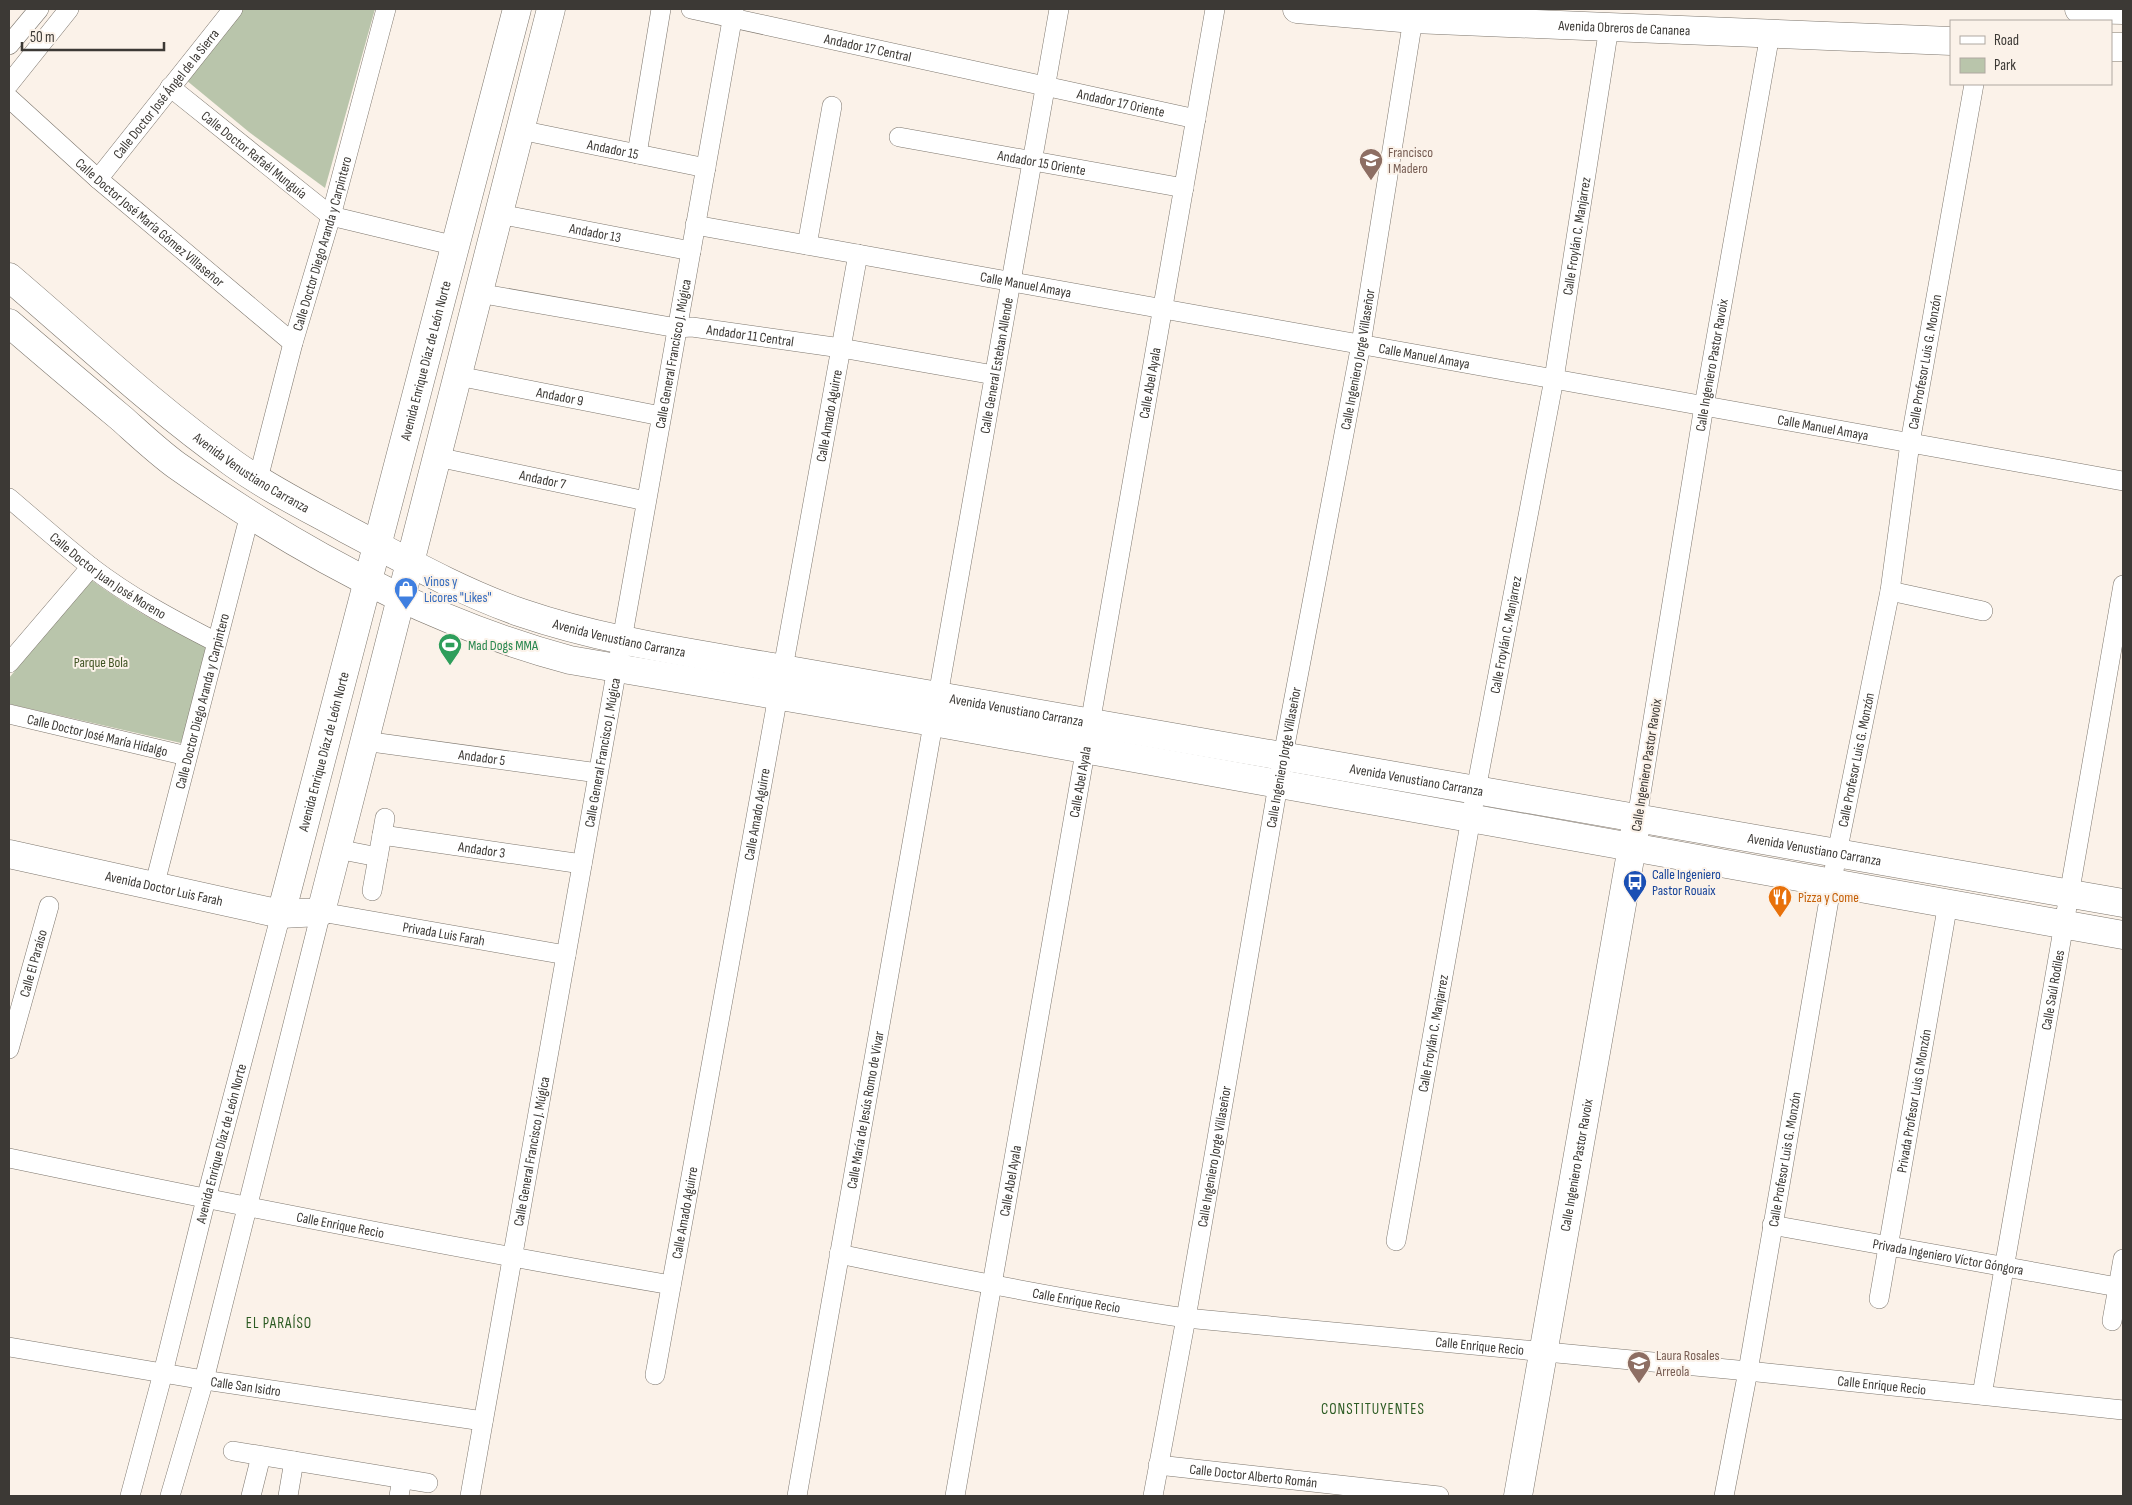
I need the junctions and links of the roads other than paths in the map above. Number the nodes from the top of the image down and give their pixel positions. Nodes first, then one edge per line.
1 (69, 9) edge
2 (233, 9) edge
3 (386, 9) edge
4 (517, 9) edge
5 (551, 9) edge
6 (661, 9) edge
7 (691, 9) edge
8 (1059, 9) edge
9 (1215, 9) edge
10 (1297, 9) edge
11 (2079, 9) edge
12 (2123, 10) edge
13 (29, 12) edge
14 (733, 13) edge
15 (1413, 19) junction
16 (1610, 27) junction
17 (48, 33) junction
18 (1770, 34) junction
19 (1950, 42) edge
20 (9, 45) edge
21 (9, 84) edge
22 (1974, 85) edge
23 (170, 86) junction
24 (1045, 86) junction
25 (9, 98) edge
26 (832, 106) dead end
27 (1196, 119) junction
28 (520, 130) junction
29 (899, 137) dead end
30 (637, 154) junction
31 (1032, 161) junction
32 (706, 168) junction
33 (98, 179) junction
34 (1184, 188) junction
35 (499, 214) junction
36 (331, 216) junction
37 (695, 225) junction
38 (808, 245) junction
39 (456, 246) junction
40 (691, 251) junction
41 (858, 254) junction
42 (9, 277) edge
43 (1010, 281) junction
44 (478, 293) junction
45 (1163, 309) junction
46 (9, 323) edge
47 (677, 328) junction
48 (293, 343) junction
49 (1361, 344) junction
50 (841, 348) junction
51 (994, 375) junction
52 (458, 376) junction
53 (1554, 379) junction
54 (1704, 406) junction
55 (662, 416) junction
56 (1910, 443) junction
57 (437, 457) junction
58 (258, 479) junction
59 (2123, 481) edge
60 (9, 498) edge
61 (646, 502) junction
62 (250, 514) junction
63 (378, 546) junction
64 (410, 562) junction
65 (91, 567) junction
66 (368, 583) junction
67 (2123, 585) edge
68 (1890, 591) junction
69 (401, 599) junction
70 (1984, 611) dead end
71 (622, 640) junction
72 (216, 642) junction
73 (9, 663) edge
74 (617, 668) junction
75 (783, 669) junction
76 (778, 695) junction
77 (937, 696) junction
78 (9, 714) edge
79 (933, 722) junction
80 (1090, 723) junction
81 (364, 741) junction
82 (1086, 750) junction
83 (187, 756) junction
84 (1283, 756) junction
85 (598, 773) junction
86 (1279, 784) junction
87 (1476, 790) junction
88 (1471, 818) junction
89 (1638, 818) junction
90 (1632, 847) junction
91 (337, 849) junction
92 (1838, 853) junction
93 (9, 854) edge
94 (378, 857) junction
95 (582, 864) junction
96 (1832, 883) junction
97 (154, 887) junction
98 (372, 891) dead end
99 (2070, 894) junction
100 (2123, 903) edge
101 (1948, 904) junction
102 (49, 906) dead end
103 (320, 912) junction
104 (282, 914) junction
105 (2065, 924) junction
106 (2123, 935) edge
107 (566, 955) junction
108 (9, 1050) edge
109 (9, 1158) edge
110 (206, 1199) junction
111 (248, 1207) junction
112 (1772, 1225) junction
113 (1396, 1241) dead end
114 (1888, 1246) junction
115 (839, 1254) junction
116 (512, 1258) junction
117 (2123, 1259) edge
118 (2003, 1266) junction
119 (671, 1285) junction
120 (992, 1286) junction
121 (2121, 1288) edge
122 (1879, 1298) dead end
123 (1186, 1318) junction
124 (2112, 1321) dead end
125 (9, 1347) edge
126 (1543, 1351) junction
127 (1748, 1371) junction
128 (164, 1373) junction
129 (655, 1376) dead end
130 (204, 1380) junction
131 (1982, 1395) junction
132 (2123, 1410) edge
133 (483, 1421) junction
134 (233, 1451) dead end
135 (261, 1456) junction
136 (294, 1461) junction
137 (1158, 1465) junction
138 (428, 1483) dead end
139 (400, 1488) edge
140 (130, 1496) edge
141 (170, 1496) edge
142 (251, 1496) edge
143 (288, 1496) edge
144 (470, 1496) edge
145 (797, 1496) edge
146 (955, 1496) edge
147 (1153, 1496) edge
148 (1440, 1496) edge
149 (1518, 1496) edge
150 (1724, 1496) edge

1 - 17 street
2 - 23 street, Calle Doctor José Ángel de la Sierra
3 - 36 street, Calle Doctor Diego Aranda y Carpintero
4 - 39 street, Avenida Enrique Díaz de León Norte
5 - 28 street
6 - 30 street
7 - 14 street, Andador 17 Central
8 - 24 street, Calle General Esteban Allende
9 - 27 street, Calle Abel Ayala
10 - 15 street, Avenida Obreros de Cananea
11 - 12 street
13 - 17 street
13 - 20 street
14 - 24 street, Andador 17 Central
14 - 32 street, Calle General Francisco J. Múgica
15 - 16 street, Avenida Obreros de Cananea
15 - 49 street, Calle Ingeniero Jorge Villaseñor
16 - 18 street, Avenida Obreros de Cananea
16 - 53 street, Calle Froylán C. Manjarrez
17 - 21 street
18 - 19 street, Avenida Obreros de Cananea
18 - 54 street, Calle Ingeniero Pastor Ravoix
22 - 56 street, Calle Profesor Luis G. Monzón
23 - 33 street, Calle Doctor José Ángel de la Sierra
23 - 36 street, Calle Doctor Rafaél Munguía
24 - 27 street, Andador 17 Oriente
24 - 31 street, Calle General Esteban Allende
25 - 33 street, Calle Doctor José María Gómez Villaseñor
26 - 38 street
27 - 34 street, Calle Abel Ayala
28 - 30 street, Andador 15
28 - 35 street
29 - 31 street, Andador 15 Oriente
30 - 32 street, Andador 15
31 - 34 street, Andador 15 Oriente
31 - 43 street, Calle General Esteban Allende
32 - 37 street, Calle General Francisco J. Múgica
33 - 48 street, Calle Doctor José María Gómez Villaseñor
34 - 45 street, Calle Abel Ayala
35 - 40 street, Andador 13
35 - 44 street
36 - 39 street, Calle Doctor Rafaél Munguía
36 - 48 street, Calle Doctor Diego Aranda y Carpintero
37 - 38 street, Calle Manuel Amaya
37 - 40 street, Calle General Francisco J. Múgica
38 - 41 street, Calle Manuel Amaya
39 - 63 street, Avenida Enrique Díaz de León Norte
40 - 47 street, Calle General Francisco J. Múgica
41 - 43 street, Calle Manuel Amaya
41 - 50 street, Calle Amado Aguirre
42 - 58 street, Avenida Venustiano Carranza
43 - 45 street, Calle Manuel Amaya
43 - 51 street, Calle General Esteban Allende
44 - 47 street, Andador 11 Central
44 - 52 street
45 - 49 street, Calle Manuel Amaya
45 - 80 street, Calle Abel Ayala
46 - 62 street, Avenida Venustiano Carranza
47 - 50 street, Andador 11 Central
47 - 55 street, Calle General Francisco J. Múgica
48 - 58 street, Calle Doctor Diego Aranda y Carpintero
49 - 53 street, Calle Manuel Amaya
49 - 84 street, Calle Ingeniero Jorge Villaseñor
50 - 51 street, Andador 11 Central
50 - 75 street, Calle Amado Aguirre
51 - 77 street, Calle General Esteban Allende
52 - 55 street, Andador 9
52 - 57 street
53 - 54 street, Calle Manuel Amaya
53 - 87 street, Calle Froylán C. Manjarrez
54 - 56 street, Calle Manuel Amaya
54 - 89 street, Calle Ingeniero Pastor Ravoix
55 - 61 street, Calle General Francisco J. Múgica
56 - 59 street, Calle Manuel Amaya
56 - 68 street, Calle Profesor Luis G. Monzón
57 - 61 street, Andador 7
57 - 64 street
58 - 63 street, Avenida Venustiano Carranza
60 - 65 street, Calle Doctor Juan José Moreno
61 - 71 street, Calle General Francisco J. Múgica
62 - 66 street, Avenida Venustiano Carranza
62 - 72 street, Calle Doctor Diego Aranda y Carpintero
63 - 64 street, Avenida Venustiano Carranza
63 - 66 street, Avenida Enrique Díaz de León Norte
64 - 69 street
64 - 71 street, Avenida Venustiano Carranza
65 - 72 street, Calle Doctor Juan José Moreno
65 - 73 street
66 - 69 street, Avenida Venustiano Carranza
66 - 104 street, Avenida Enrique Díaz de León Norte
67 - 99 street, Calle Saúl Rodiles
68 - 70 street
68 - 92 street, Calle Profesor Luis G. Monzón
69 - 74 street, Avenida Venustiano Carranza
69 - 81 street
71 - 74 street, Calle General Francisco J. Múgica
71 - 75 street, Avenida Venustiano Carranza
72 - 83 street, Calle Doctor Diego Aranda y Carpintero
74 - 76 street, Avenida Venustiano Carranza
74 - 85 street, Calle General Francisco J. Múgica
75 - 76 street, Calle Amado Aguirre
75 - 77 street, Avenida Venustiano Carranza
76 - 79 street, Avenida Venustiano Carranza
76 - 119 street, Calle Amado Aguirre
77 - 79 street, Calle General Esteban Allende
77 - 80 street, Avenida Venustiano Carranza
78 - 83 street, Calle Doctor José María Hidalgo
79 - 82 street, Avenida Venustiano Carranza
79 - 115 street, Calle María de Jesús Romo de Vivar
80 - 82 street, Calle Abel Ayala
80 - 84 street, Avenida Venustiano Carranza
81 - 85 street, Andador 5
81 - 91 street
82 - 86 street, Avenida Venustiano Carranza
82 - 120 street, Calle Abel Ayala
83 - 97 street, Calle Doctor Diego Aranda y Carpintero
84 - 86 street, Calle Ingeniero Jorge Villaseñor
84 - 87 street, Avenida Venustiano Carranza
85 - 95 street, Calle General Francisco J. Múgica
86 - 88 street, Avenida Venustiano Carranza
86 - 123 street, Calle Ingeniero Jorge Villaseñor
87 - 88 street, Calle Froylán C. Manjarrez
87 - 89 street, Avenida Venustiano Carranza
88 - 90 street, Avenida Venustiano Carranza
88 - 113 street, Calle Froylán C. Manjarrez
89 - 90 street, Calle Ingeniero Pastor Ravoix
89 - 92 street, Avenida Venustiano Carranza
90 - 96 street, Avenida Venustiano Carranza
90 - 126 street, Calle Ingeniero Pastor Ravoix
91 - 94 street
91 - 103 street
92 - 96 street, Calle Profesor Luis G. Monzón
92 - 99 street, Avenida Venustiano Carranza
93 - 97 street, Avenida Doctor Luis Farah
94 - 95 street, Andador 3
94 - 98 street, Andador 3
95 - 107 street, Calle General Francisco J. Múgica
96 - 101 street, Avenida Venustiano Carranza
96 - 112 street, Calle Profesor Luis G. Monzón
97 - 104 street, Avenida Doctor Luis Farah
99 - 100 street, Avenida Venustiano Carranza
99 - 105 street, Calle Saúl Rodiles
101 - 105 street, Avenida Venustiano Carranza
101 - 114 street, Privada Profesor Luis G Monzón
102 - 108 street, Calle El Paraíso
103 - 104 street, Avenida Doctor Luis Farah
103 - 107 street, Privada Luis Farah
103 - 111 street
104 - 110 street, Avenida Enrique Díaz de León Norte
105 - 106 street, Avenida Venustiano Carranza
105 - 118 street, Calle Saúl Rodiles
107 - 116 street, Calle General Francisco J. Múgica
109 - 110 street, Calle Enrique Recio
110 - 111 street, Calle Enrique Recio
110 - 128 street, Avenida Enrique Díaz de León Norte
111 - 116 street, Calle Enrique Recio
111 - 130 street
112 - 114 street, Privada Ingeniero Víctor Góngora
112 - 127 street, Calle Profesor Luis G. Monzón
114 - 118 street, Privada Ingeniero Víctor Góngora
114 - 122 street, Privada Profesor Luis G Monzón
115 - 120 street, Calle Enrique Recio
115 - 145 street, Calle María de Jesús Romo de Vivar
116 - 119 street, Calle Enrique Recio
116 - 133 street, Calle General Francisco J. Múgica
117 - 121 street
118 - 121 street, Privada Ingeniero Víctor Góngora
118 - 131 street, Calle Saúl Rodiles
119 - 129 street, Calle Amado Aguirre
120 - 123 street, Calle Enrique Recio
120 - 146 street, Calle Abel Ayala
121 - 124 street
123 - 126 street, Calle Enrique Recio
123 - 137 street, Calle Ingeniero Jorge Villaseñor
125 - 128 street, Calle San Isidro
126 - 127 street, Calle Enrique Recio
126 - 149 street, Calle Ingeniero Pastor Ravoix
127 - 131 street, Calle Enrique Recio
127 - 150 street, Calle Profesor Luis G. Monzón
128 - 130 street, Calle San Isidro
128 - 140 street, Avenida Enrique Díaz de León Norte
130 - 133 street, Calle San Isidro
130 - 141 street
131 - 132 street, Calle Enrique Recio
133 - 144 street, Calle General Francisco J. Múgica
134 - 135 street
135 - 136 street
135 - 142 street
136 - 139 street
136 - 143 street
137 - 147 street, Calle Ingeniero Jorge Villaseñor
137 - 148 street, Calle Doctor Alberto Román
138 - 139 street

